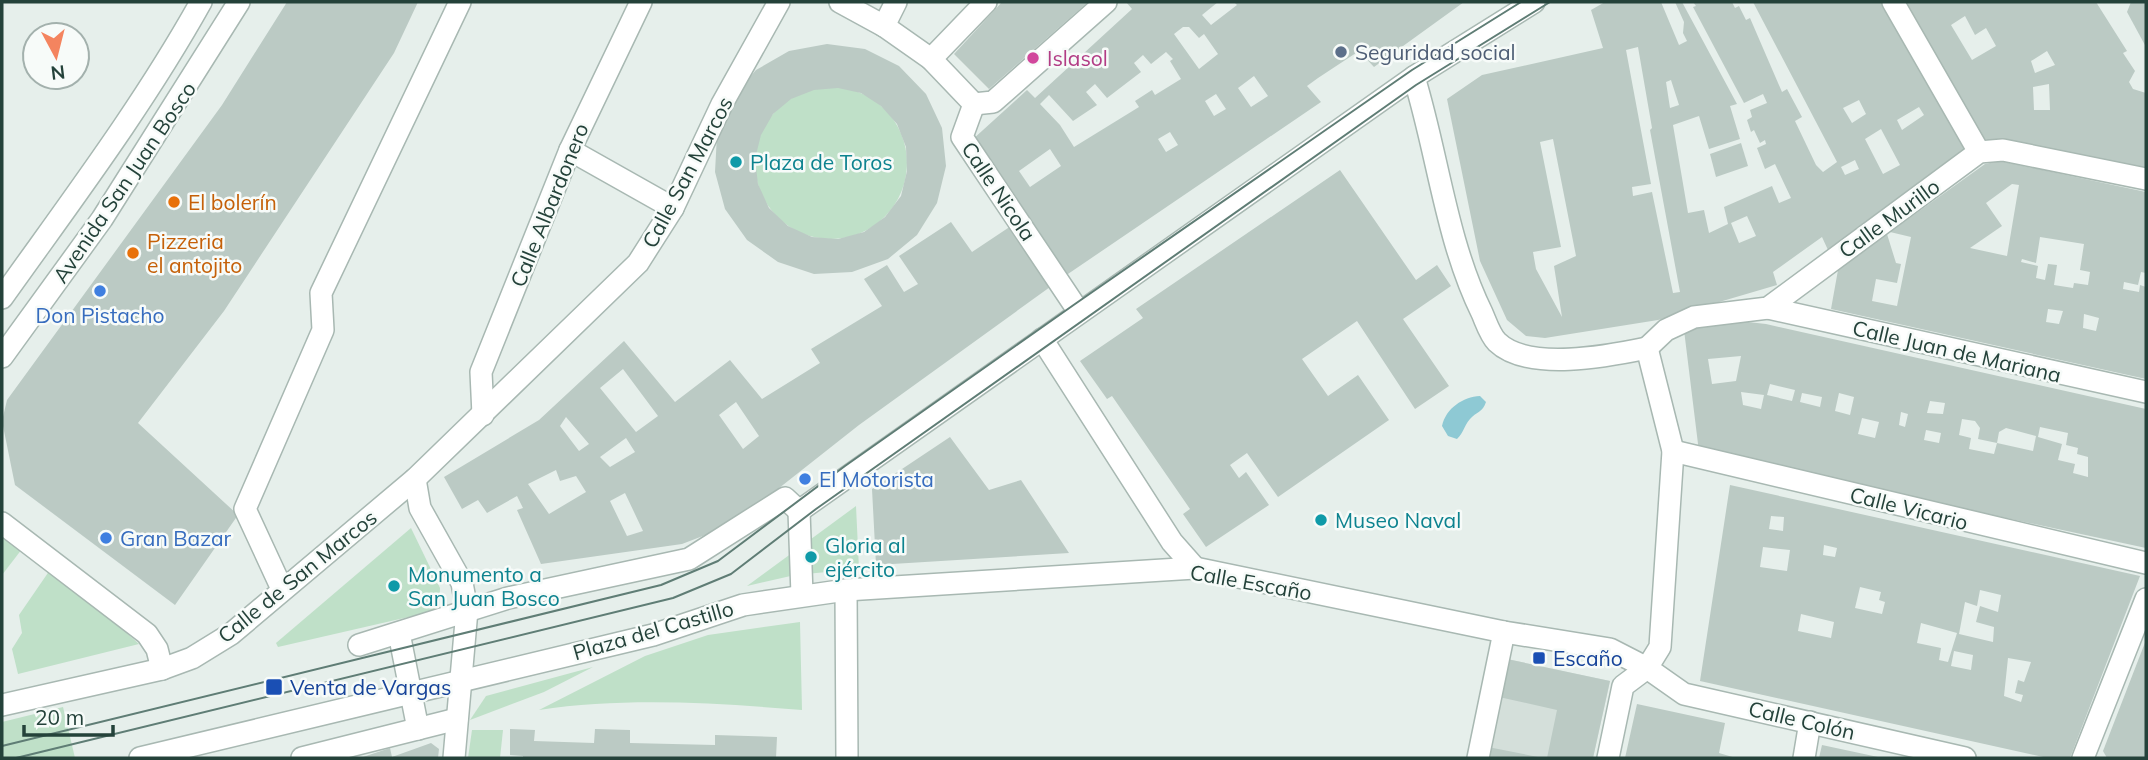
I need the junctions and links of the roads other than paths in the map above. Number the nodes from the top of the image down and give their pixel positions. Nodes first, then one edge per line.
1 (201, 2) edge
2 (239, 2) edge
3 (460, 2) edge
4 (641, 2) edge
5 (779, 2) edge
6 (841, 2) edge
7 (896, 2) edge
8 (986, 2) edge
9 (1106, 2) edge
10 (1534, 2) edge
11 (1893, 2) edge
12 (884, 26) junction
13 (931, 59) junction
14 (1414, 77) junction
15 (974, 104) junction
16 (570, 150) junction
17 (1979, 152) junction
18 (2146, 178) edge
19 (673, 208) junction
20 (2, 298) edge
21 (1768, 308) junction
22 (1079, 312) junction
23 (1042, 339) junction
24 (1647, 348) junction
25 (2, 357) edge
26 (2146, 392) edge
27 (483, 415) junction
28 (1673, 451) junction
29 (415, 480) junction
30 (799, 511) junction
31 (2, 523) edge
32 (2146, 563) edge
33 (1195, 568) junction
34 (282, 589) junction
35 (846, 590) junction
36 (802, 595) junction
37 (2146, 599) edge
38 (467, 610) junction
39 (1503, 632) junction
40 (399, 633) junction
41 (359, 645) dead end
42 (162, 669) junction
43 (1651, 671) junction
44 (461, 679) junction
45 (410, 691) junction
46 (2, 705) edge
47 (457, 719) junction
48 (1810, 722) junction
49 (418, 729) junction
50 (140, 758) edge
51 (302, 758) edge
52 (454, 758) edge
53 (846, 758) edge
54 (1478, 758) edge
55 (1608, 758) edge
56 (1804, 758) edge
57 (1965, 758) edge
58 (2083, 758) edge

1 - 20 street, Avenida San Juan Bosco
2 - 25 street, Avenida San Juan Bosco
3 - 34 street
4 - 16 street, Calle Albardonero
5 - 19 street, Calle San Marcos
6 - 12 street
7 - 12 street
8 - 13 street
9 - 15 street
10 - 14 street
11 - 17 street
12 - 13 street
13 - 15 street
14 - 22 street
14 - 24 street
15 - 22 street, Calle Nicola
16 - 19 street
16 - 27 street, Calle Albardonero
17 - 18 street
17 - 21 street, Calle Murillo
19 - 27 street, Calle San Marcos
21 - 24 street, Calle Murillo
21 - 26 street, Calle Juan de Mariana
22 - 23 street
23 - 30 street
23 - 33 street
24 - 28 street
27 - 29 street, Calle de San Marcos
28 - 32 street, Calle Vicario
28 - 43 street
29 - 34 street, Calle de San Marcos
29 - 38 street
30 - 36 street
30 - 38 street
31 - 42 street
33 - 35 street, Calle Escaño
33 - 39 street, Calle Escaño
34 - 42 street, Calle de San Marcos
35 - 36 street, Plaza del Castillo
35 - 53 street
36 - 44 street, Plaza del Castillo
37 - 58 street
38 - 40 street
38 - 44 street
39 - 43 street, Calle Escaño
39 - 54 street
40 - 41 street
40 - 45 street
42 - 46 street, Calle de San Marcos
43 - 48 street, Calle Colón
43 - 55 street
44 - 45 street, Plaza del Castillo
44 - 47 street
45 - 49 street
45 - 50 street, Plaza del Castillo
47 - 49 street
47 - 52 street
48 - 56 street
48 - 57 street, Calle Colón
49 - 51 street

